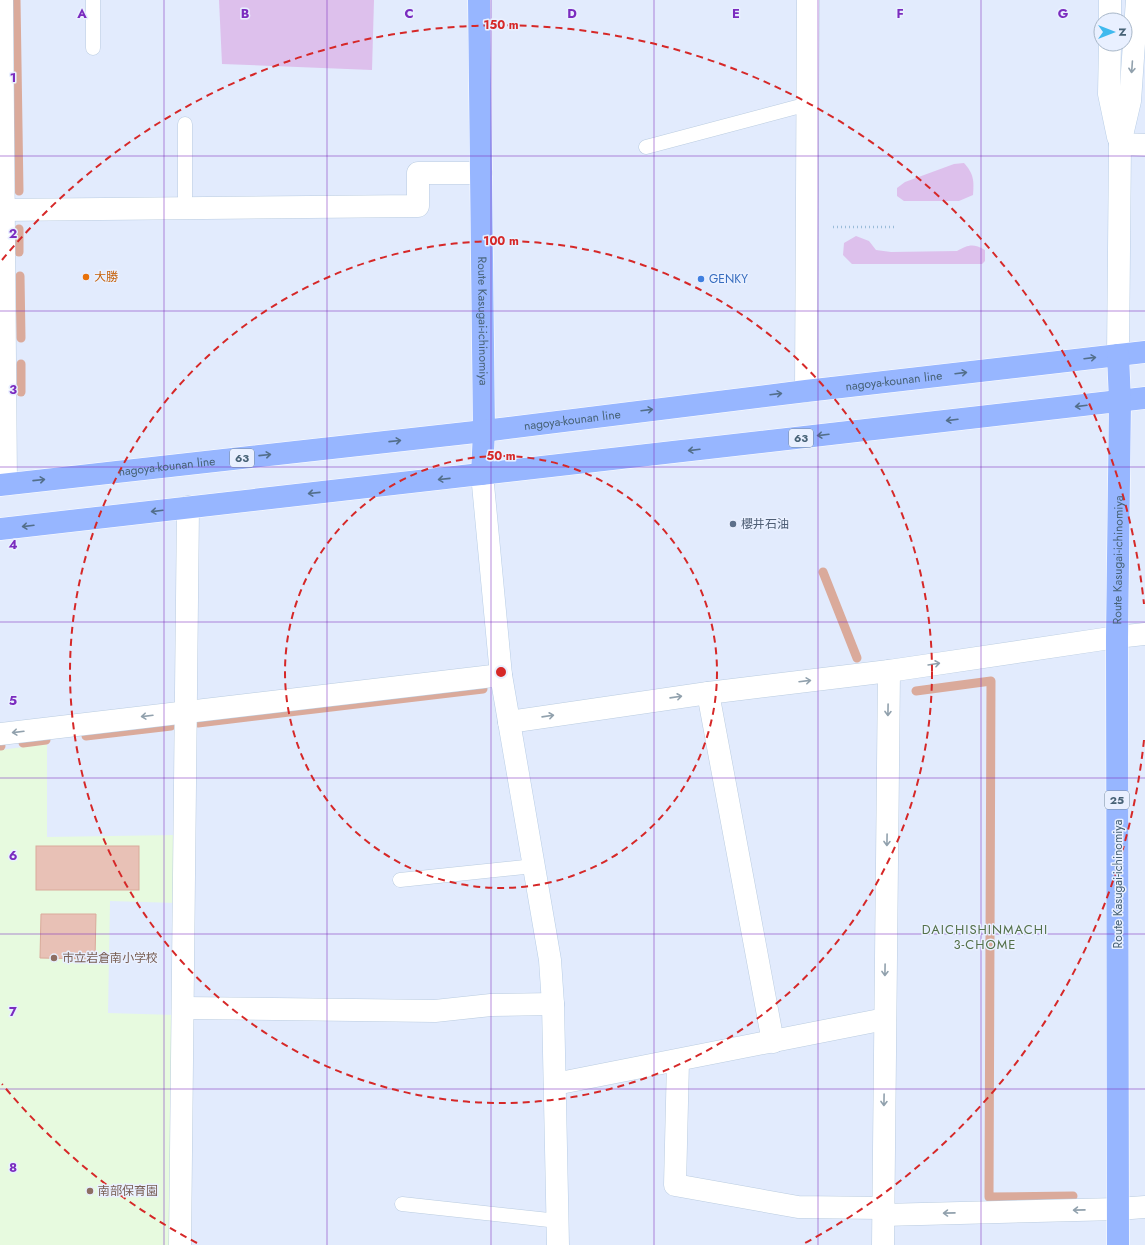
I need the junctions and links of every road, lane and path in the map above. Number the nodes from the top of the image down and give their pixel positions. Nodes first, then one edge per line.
1 (2, 0) edge
2 (93, 0) edge
3 (479, 0) edge
4 (808, 0) edge
5 (1110, 0) edge
6 (1137, 0) edge
7 (1110, 12) edge
8 (93, 48) dead end
9 (1110, 52) edge
10 (808, 104) junction
11 (185, 124) dead end
12 (1120, 144) junction
13 (1145, 145) edge
14 (646, 147) dead end
15 (481, 173) junction
16 (185, 208) junction
17 (2, 210) edge
18 (807, 227) junction
19 (895, 227) dead end
20 (1145, 352) edge
21 (1118, 355) junction
22 (806, 391) junction
23 (1145, 398) edge
24 (1120, 401) junction
25 (484, 431) junction
26 (482, 474) junction
27 (3, 484) edge
28 (188, 507) junction
29 (0, 529) edge
30 (1145, 634) edge
31 (1117, 636) junction
32 (889, 671) junction
33 (501, 675) junction
34 (708, 693) junction
35 (186, 712) junction
36 (509, 722) junction
37 (0, 734) edge
38 (534, 866) junction
39 (400, 880) dead end
40 (553, 1004) junction
41 (183, 1008) junction
42 (885, 1019) junction
43 (773, 1042) junction
44 (678, 1060) junction
45 (555, 1084) junction
46 (402, 1204) dead end
47 (1145, 1207) edge
48 (1118, 1209) junction
49 (883, 1211) junction
50 (558, 1221) junction
51 (180, 1245) edge
52 (558, 1245) edge
53 (883, 1245) edge
54 (1118, 1245) edge

1 - 17 street
2 - 8 lane
3 - 15 main road, Route Kasugai-ichinomiya
4 - 10 street
5 - 7 street
6 -> 12 street
9 - 12 street
10 - 14 lane
10 - 18 street
11 - 16 lane
12 - 13 street
12 - 21 street
15 - 16 street
15 - 25 main road, Route Kasugai-ichinomiya
16 - 17 street
17 - 27 street
18 - 19 path
18 - 22 street
20 - 21 main road, nagoya-kounan line / 63
22 -> 21 main road, nagoya-kounan line / 63
21 - 24 main road, Route Kasugai-ichinomiya / 25
25 -> 22 main road, nagoya-kounan line / 63
23 - 24 main road, 63
24 -> 26 main road, 63
24 - 31 main road, Route Kasugai-ichinomiya / 25
25 - 26 main road, Route Kasugai-ichinomiya
27 -> 25 main road, nagoya-kounan line / 63
26 -> 28 main road, 63
26 - 33 street
28 -> 29 main road, 63
28 - 35 street
30 - 31 street
32 -> 31 street
31 - 48 main road, Route Kasugai-ichinomiya / 25
34 -> 32 street
32 -> 42 street
33 - 35 street
33 - 36 street
36 -> 34 street
34 - 43 street
35 -> 37 street
35 - 41 street
36 - 38 street
38 - 39 lane
38 - 40 street
40 - 41 street
40 - 45 street
41 - 51 street
42 - 43 street
42 -> 49 street
43 - 44 street
44 - 45 street
44 - 49 street
45 - 50 street
46 - 50 lane
47 - 48 street
48 -> 49 street
48 - 54 main road, Route Kasugai-ichinomiya / 25
49 - 53 street
50 - 52 street

